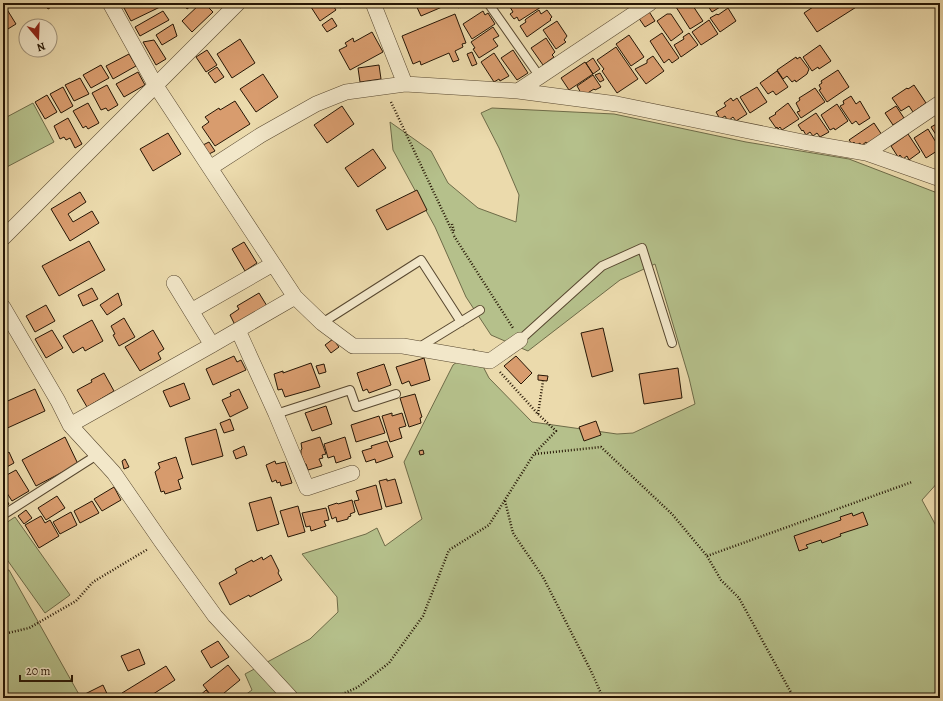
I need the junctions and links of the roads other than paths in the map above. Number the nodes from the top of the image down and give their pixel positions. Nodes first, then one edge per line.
1 (110, 3) edge
2 (238, 3) edge
3 (374, 3) edge
4 (488, 3) edge
5 (650, 3) edge
6 (540, 77) junction
7 (405, 84) junction
8 (156, 86) junction
9 (518, 91) junction
10 (940, 103) edge
11 (866, 153) junction
12 (210, 168) junction
13 (940, 179) edge
14 (3, 238) edge
15 (273, 264) junction
16 (174, 283) dead end
17 (295, 297) junction
18 (3, 307) edge
19 (480, 310) dead end
20 (191, 311) junction
21 (461, 322) junction
22 (322, 323) junction
23 (238, 330) junction
24 (520, 340) joint
25 (672, 342) dead end
26 (212, 345) junction
27 (416, 349) junction
28 (396, 394) dead end
29 (276, 414) junction
30 (70, 425) junction
31 (97, 456) junction
32 (352, 474) dead end
33 (3, 515) edge
34 (291, 698) edge

1 - 8 street
2 - 8 street
3 - 7 street
4 - 6 lane
5 - 6 street
6 - 9 street
7 - 9 street
7 - 12 street
8 - 12 street
8 - 14 street
9 - 11 street
10 - 11 street
11 - 13 street
12 - 15 street
15 - 17 street
15 - 20 street
16 - 20 street
17 - 22 street
17 - 23 street
18 - 30 street
19 - 21 lane
20 - 26 street
21 - 22 lane
21 - 27 lane
22 - 27 street
23 - 26 street
23 - 29 street
24 - 25 lane
24 - 27 street
26 - 30 street
28 - 29 lane
29 - 32 street
30 - 31 street
31 - 33 lane
31 - 34 street

